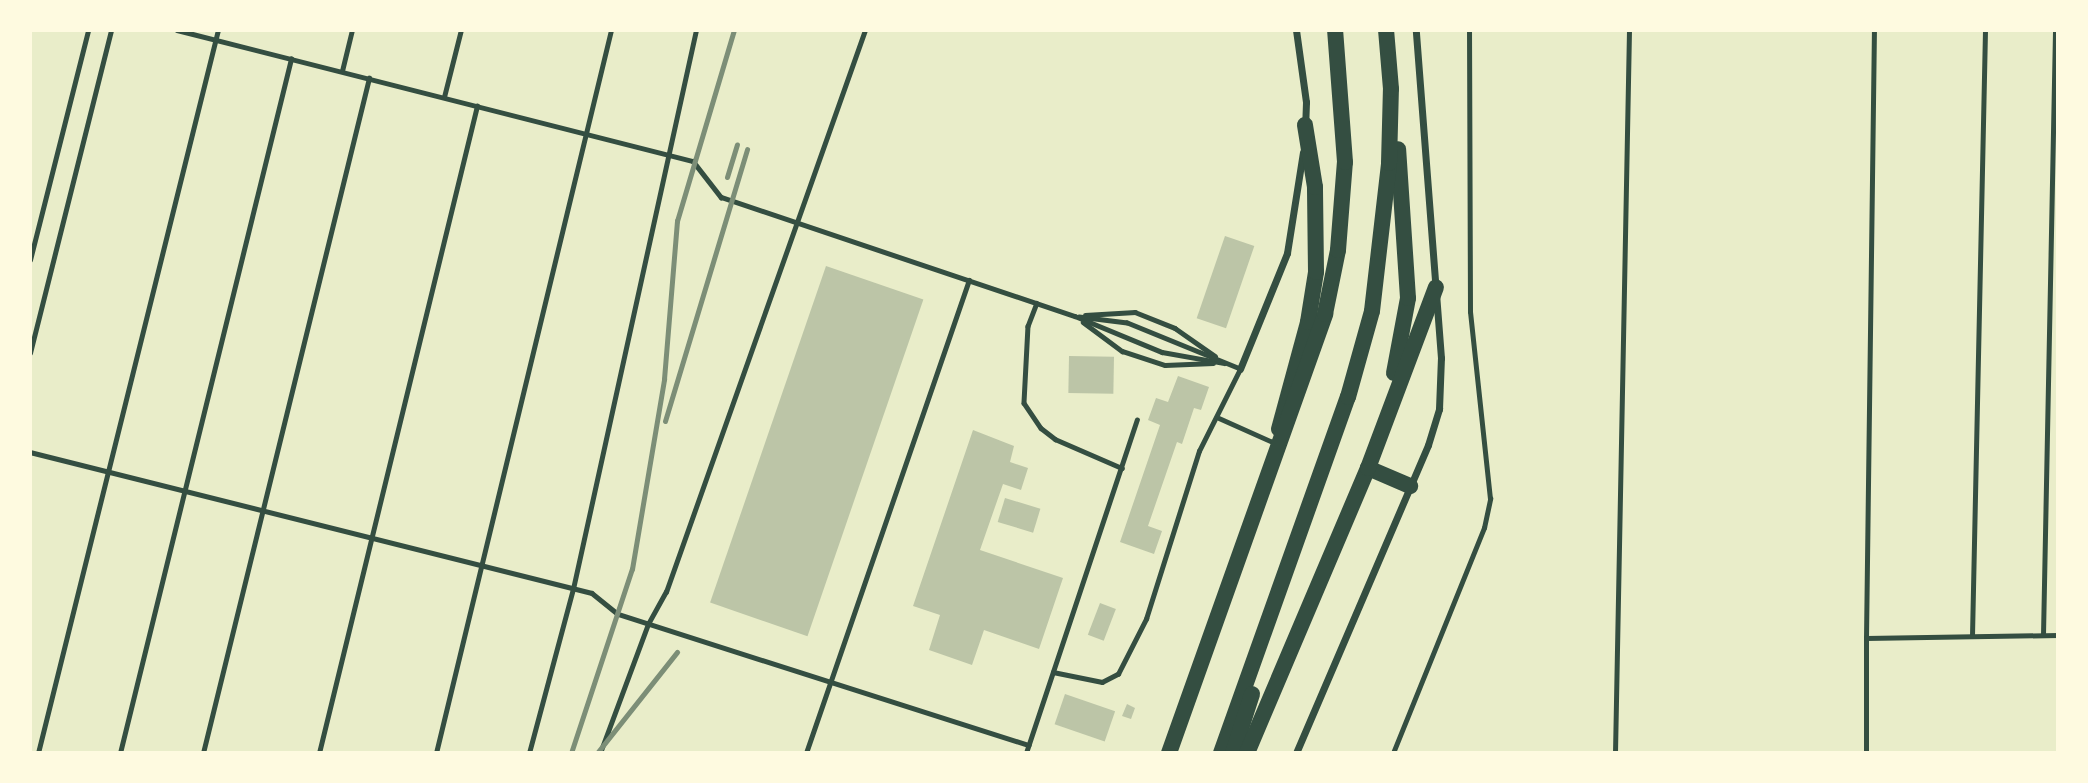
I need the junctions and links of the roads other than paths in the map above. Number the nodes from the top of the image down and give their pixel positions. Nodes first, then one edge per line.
1 (88, 30) edge
2 (111, 30) edge
3 (177, 30) edge
4 (218, 30) edge
5 (352, 30) edge
6 (461, 30) edge
7 (611, 30) edge
8 (696, 30) edge
9 (865, 30) edge
10 (1296, 30) edge
11 (1335, 30) edge
12 (1386, 30) edge
13 (1416, 30) edge
14 (1469, 30) edge
15 (1629, 30) edge
16 (1874, 30) edge
17 (1985, 30) edge
18 (2055, 30) edge
19 (215, 39) junction
20 (291, 58) junction
21 (342, 71) junction
22 (369, 78) junction
23 (1391, 89) junction
24 (444, 97) junction
25 (477, 106) junction
26 (1305, 125) junction
27 (586, 133) junction
28 (666, 153) junction
29 (798, 221) junction
30 (30, 260) edge
31 (969, 280) junction
32 (1436, 287) junction
33 (1037, 303) junction
34 (1075, 316) junction
35 (30, 353) edge
36 (1224, 363) junction
37 (1240, 369) junction
38 (1384, 416) junction
39 (1219, 418) junction
40 (1137, 420) dead end
41 (1280, 445) junction
42 (30, 452) edge
43 (1122, 468) junction
44 (1368, 468) junction
45 (109, 471) junction
46 (1410, 486) junction
47 (184, 491) junction
48 (262, 510) junction
49 (372, 538) junction
50 (482, 566) junction
51 (1289, 567) junction
52 (573, 589) junction
53 (648, 624) junction
54 (2043, 635) junction
55 (2058, 635) edge
56 (1972, 636) junction
57 (1866, 638) junction
58 (1053, 672) junction
59 (831, 681) junction
60 (1029, 745) junction
61 (38, 753) edge
62 (120, 753) edge
63 (203, 753) edge
64 (319, 753) edge
65 (436, 753) edge
66 (529, 753) edge
67 (600, 753) edge
68 (806, 753) edge
69 (1026, 753) edge
70 (1169, 753) edge
71 (1221, 753) edge
72 (1233, 753) edge
73 (1247, 753) edge
74 (1296, 753) edge
75 (1393, 753) edge
76 (1615, 753) edge
77 (1866, 753) edge

1 - 30 lane
2 - 35 lane
3 - 19 lane
4 - 19 lane
5 - 21 lane
6 - 24 lane
7 - 27 lane
8 - 28 lane
9 - 29 lane
10 - 26 street
11 - 41 highway
12 - 23 highway
13 - 32 street
14 - 75 lane
15 - 76 lane
16 - 57 lane
17 - 56 lane
18 - 54 lane
19 - 20 lane
19 - 45 lane
20 - 21 lane
20 - 47 lane
21 - 22 lane
22 - 24 lane
22 - 48 lane
23 - 38 highway
23 - 51 highway
24 - 25 lane
25 - 27 lane
25 - 49 lane
26 - 37 street
26 - 41 highway
27 - 28 lane
27 - 50 lane
28 - 29 lane
28 - 52 lane
29 - 31 lane
29 - 53 lane
31 - 33 lane
31 - 59 lane
32 - 38 highway
32 - 46 street
33 - 34 lane
33 - 43 lane
34 - 36 lane
34 - 36 lane
34 - 36 lane
34 - 36 lane
36 - 37 lane
37 - 39 lane
38 - 44 highway
39 - 41 lane
39 - 58 lane
40 - 43 lane
41 - 70 highway
42 - 45 lane
43 - 58 lane
44 - 46 highway
44 - 73 highway
45 - 47 lane
45 - 61 lane
46 - 74 street
47 - 48 lane
47 - 62 lane
48 - 49 lane
48 - 63 lane
49 - 50 lane
49 - 64 lane
50 - 52 lane
50 - 65 lane
51 - 71 highway
51 - 72 highway
52 - 53 lane
52 - 66 lane
53 - 59 lane
53 - 67 lane
54 - 55 lane
54 - 56 lane
56 - 57 lane
57 - 77 lane
58 - 60 lane
59 - 60 lane
59 - 68 lane
60 - 69 lane

